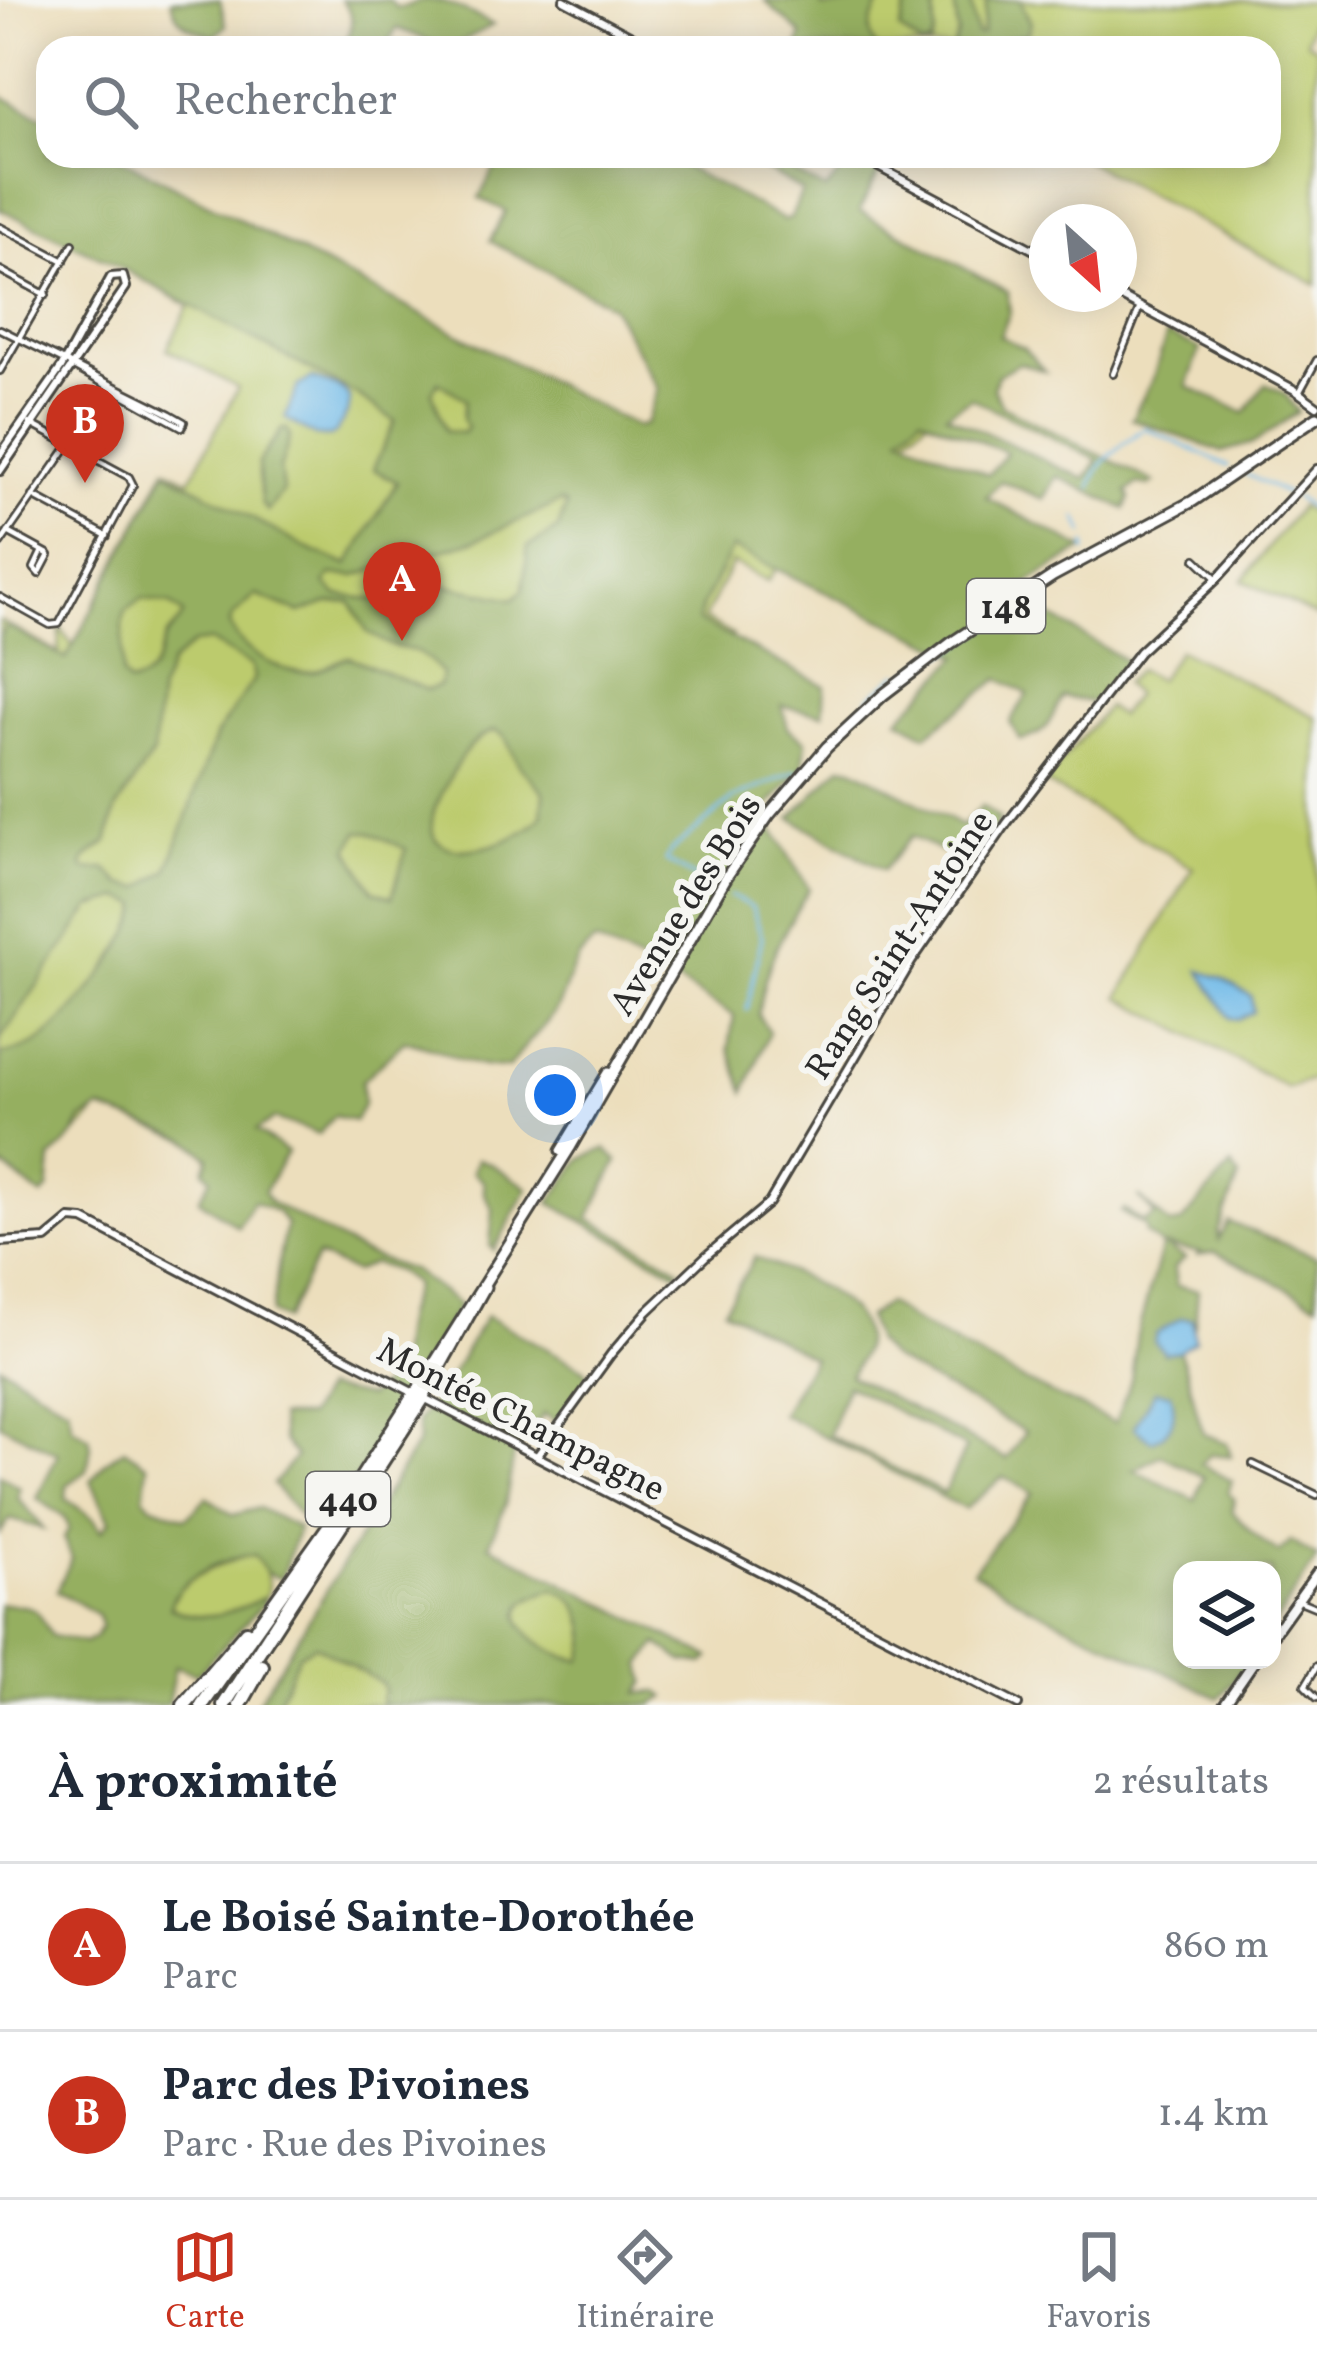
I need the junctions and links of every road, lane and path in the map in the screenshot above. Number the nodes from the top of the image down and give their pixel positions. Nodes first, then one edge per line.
1 (564, 0) edge
2 (632, 36) edge
3 (880, 168) edge
4 (0, 227) edge
5 (73, 244) dead end
6 (1029, 247) edge
7 (64, 262) junction
8 (0, 270) edge
9 (46, 295) junction
10 (1137, 305) edge
11 (1140, 307) junction
12 (0, 328) edge
13 (21, 339) junction
14 (1317, 360) edge
15 (70, 364) junction
16 (0, 371) edge
17 (1113, 374) dead end
18 (1299, 392) junction
19 (1317, 406) edge
20 (1317, 417) edge
21 (28, 423) junction
22 (69, 445) junction
23 (0, 455) edge
24 (1317, 469) edge
25 (0, 470) edge
26 (33, 496) junction
27 (8, 532) junction
28 (107, 536) junction
29 (0, 544) edge
30 (42, 551) dead end
31 (1196, 560) dead end
32 (1217, 579) junction
33 (0, 597) edge
34 (0, 1242) edge
35 (419, 1396) junction
36 (537, 1456) junction
37 (1253, 1464) dead end
38 (1317, 1495) edge
39 (334, 1540) junction
40 (1317, 1573) edge
41 (275, 1600) junction
42 (1298, 1600) junction
43 (1317, 1608) edge
44 (1281, 1624) edge
45 (223, 1659) junction
46 (1317, 1666) edge
47 (1249, 1669) edge
48 (1317, 1698) edge
49 (170, 1705) edge
50 (184, 1705) edge
51 (202, 1705) edge
52 (226, 1705) edge
53 (240, 1705) edge
54 (1018, 1705) edge
55 (1224, 1705) edge

1 - 2 street
3 - 6 street
4 - 7 street
5 - 7 street
7 - 9 street
8 - 9 street
9 - 13 street
10 - 11 street
11 - 17 street
11 - 18 street
12 - 13 street
13 - 15 street
13 - 16 street
14 - 18 street
15 - 15 street
15 - 15 street
15 - 21 street
18 - 19 street
20 - 35 main road, Avenue des Bois / 148
21 - 22 street
21 - 23 street
21 - 25 street
22 - 26 street
22 - 28 street
24 - 32 street, Rang Saint-Antoine
26 - 27 street
26 - 28 street
27 - 29 street
27 - 30 street
28 - 33 street
31 - 32 street
32 - 36 street, Rang Saint-Antoine
34 - 35 street, Montée Champagne
35 - 36 street, Montée Champagne
35 - 39 highway, 440
35 - 41 highway, 440
36 - 54 street, Montée Champagne
37 - 38 street
39 - 52 highway, 440
39 - 53 highway
40 - 42 main road
41 - 45 highway
41 - 51 highway, 440
42 - 43 street
42 - 44 main road
45 - 49 highway
45 - 50 highway
46 - 48 street
47 - 55 main road

